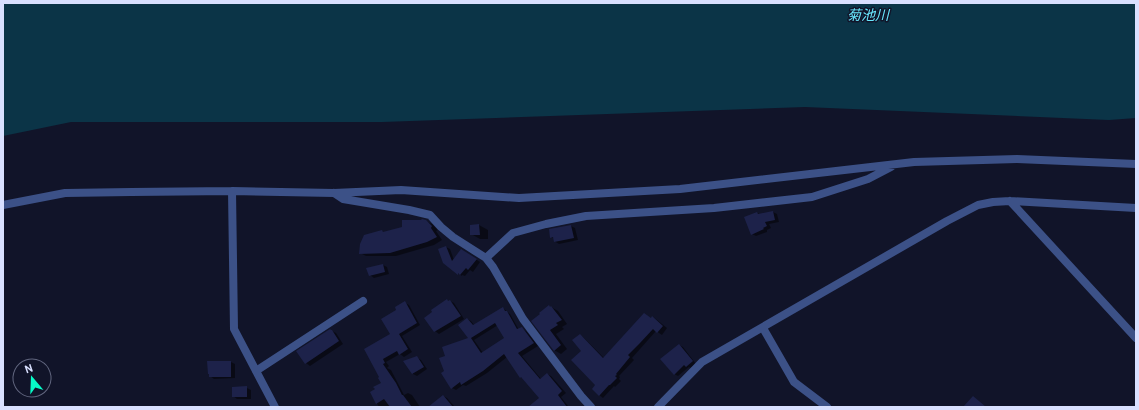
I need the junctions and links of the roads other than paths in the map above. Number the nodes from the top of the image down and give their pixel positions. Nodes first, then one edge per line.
1 (1136, 164) edge
2 (895, 165) junction
3 (232, 191) junction
4 (334, 193) junction
5 (1010, 201) junction
6 (3, 205) edge
7 (1136, 208) edge
8 (486, 258) junction
9 (363, 301) dead end
10 (763, 328) junction
11 (1136, 338) edge
12 (256, 371) junction
13 (275, 407) edge
14 (591, 407) edge
15 (658, 407) edge
16 (827, 407) edge

1 - 2 street
2 - 4 street
2 - 8 street
3 - 4 street
3 - 6 street
3 - 12 street
4 - 8 street
5 - 7 street
5 - 10 street
5 - 11 street
8 - 14 street
9 - 12 street
10 - 15 street
10 - 16 street
12 - 13 street

